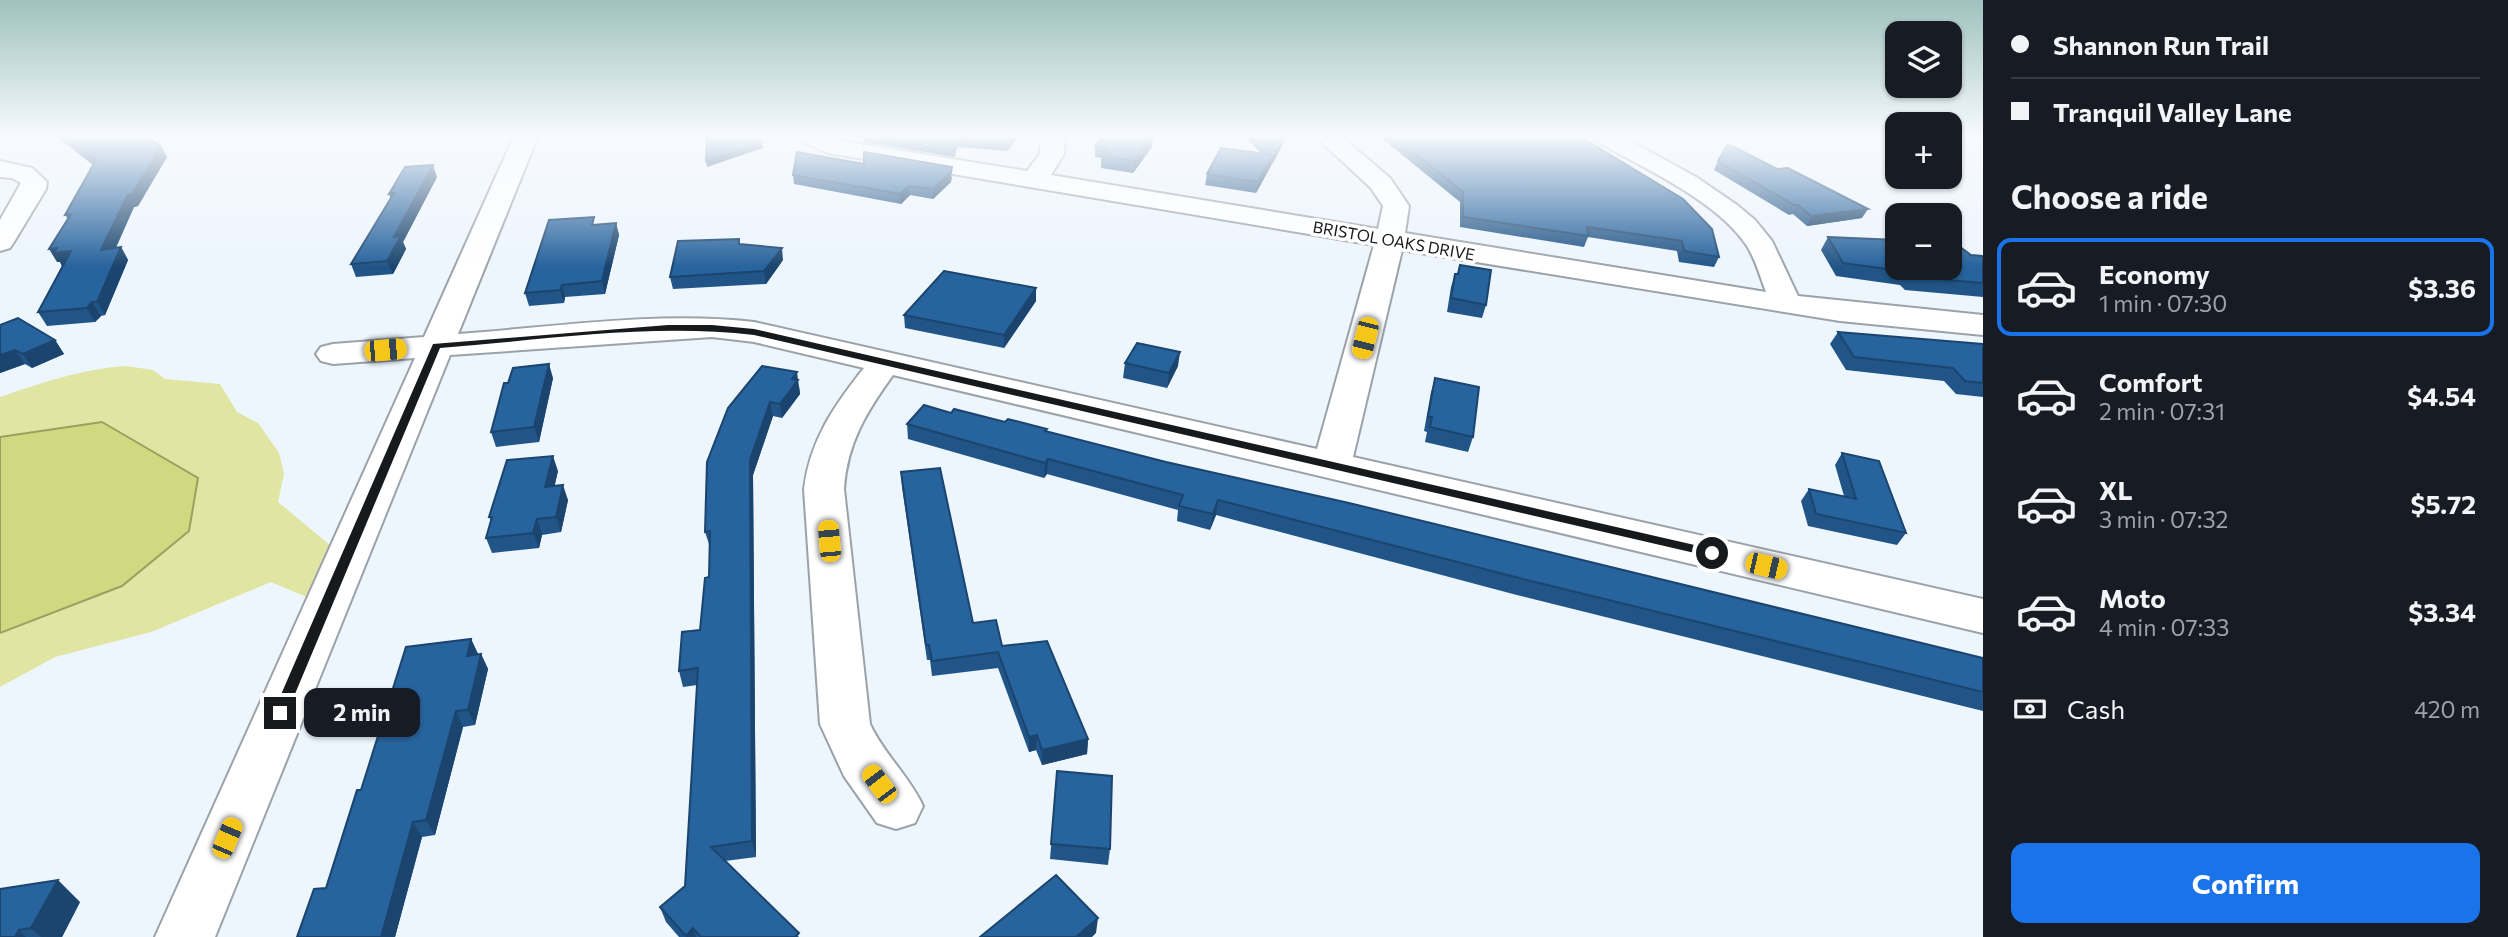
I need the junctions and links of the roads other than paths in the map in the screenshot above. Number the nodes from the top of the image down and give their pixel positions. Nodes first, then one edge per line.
1 (33, 180) edge
2 (507, 180) edge
3 (1034, 180) edge
4 (1377, 180) edge
5 (1678, 180) edge
6 (1390, 240) junction
7 (0, 242) edge
8 (1786, 304) junction
9 (1983, 325) edge
10 (436, 346) junction
11 (333, 354) dead end
12 (886, 361) junction
13 (1332, 464) junction
14 (1983, 616) edge
15 (896, 806) dead end
16 (185, 937) edge

1 - 7 street
2 - 10 street
3 - 6 street, BRISTOL OAKS DRIVE
4 - 6 street
5 - 8 street
6 - 8 street, BRISTOL OAKS DRIVE
6 - 13 street
8 - 9 street, BRISTOL OAKS DRIVE
10 - 11 street
10 - 12 street
10 - 16 street
12 - 13 street
12 - 15 street
13 - 14 street

